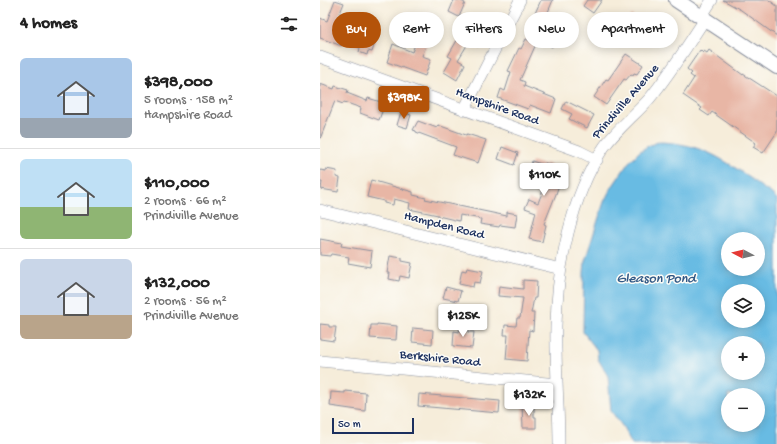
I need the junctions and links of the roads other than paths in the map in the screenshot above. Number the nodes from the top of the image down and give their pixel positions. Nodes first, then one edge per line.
1 (520, 0) edge
2 (676, 0) edge
3 (712, 0) edge
4 (703, 18) junction
5 (320, 57) edge
6 (777, 67) edge
7 (464, 110) junction
8 (597, 160) junction
9 (320, 210) edge
10 (560, 269) junction
11 (320, 361) edge
12 (557, 384) junction
13 (558, 444) edge

1 - 7 street
2 - 4 main road
3 - 4 street, Prindiville Avenue
4 - 6 main road
4 - 8 street, Prindiville Avenue
5 - 7 street, Hampshire Road
7 - 8 street, Hampshire Road
8 - 10 street, Prindiville Avenue
9 - 10 street, Hampden Road
10 - 12 street, Prindiville Avenue
11 - 12 street, Berkshire Road
12 - 13 street, Prindiville Avenue

